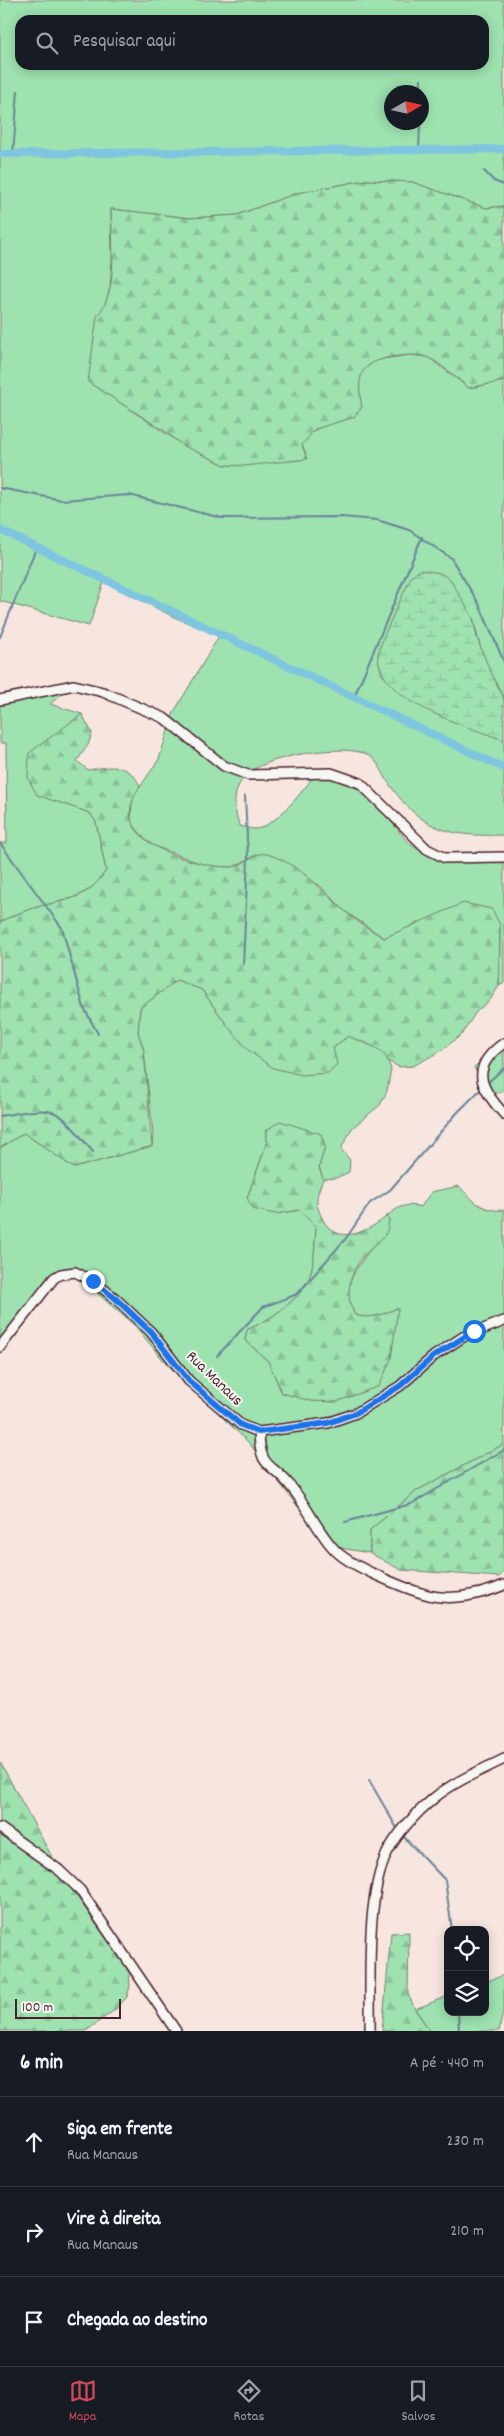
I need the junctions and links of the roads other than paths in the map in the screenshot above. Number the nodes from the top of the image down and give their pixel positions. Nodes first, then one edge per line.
1 (0, 700) edge
2 (504, 857) edge
3 (504, 1043) edge
4 (504, 1114) edge
5 (504, 1321) edge
6 (0, 1347) edge
7 (259, 1432) junction
8 (504, 1585) edge
9 (504, 1759) edge
10 (0, 1828) edge
11 (176, 2031) edge
12 (370, 2031) edge

1 - 2 street
3 - 4 street
5 - 7 street
6 - 7 street, Rua Manaus
7 - 8 street
9 - 12 street
10 - 11 street

